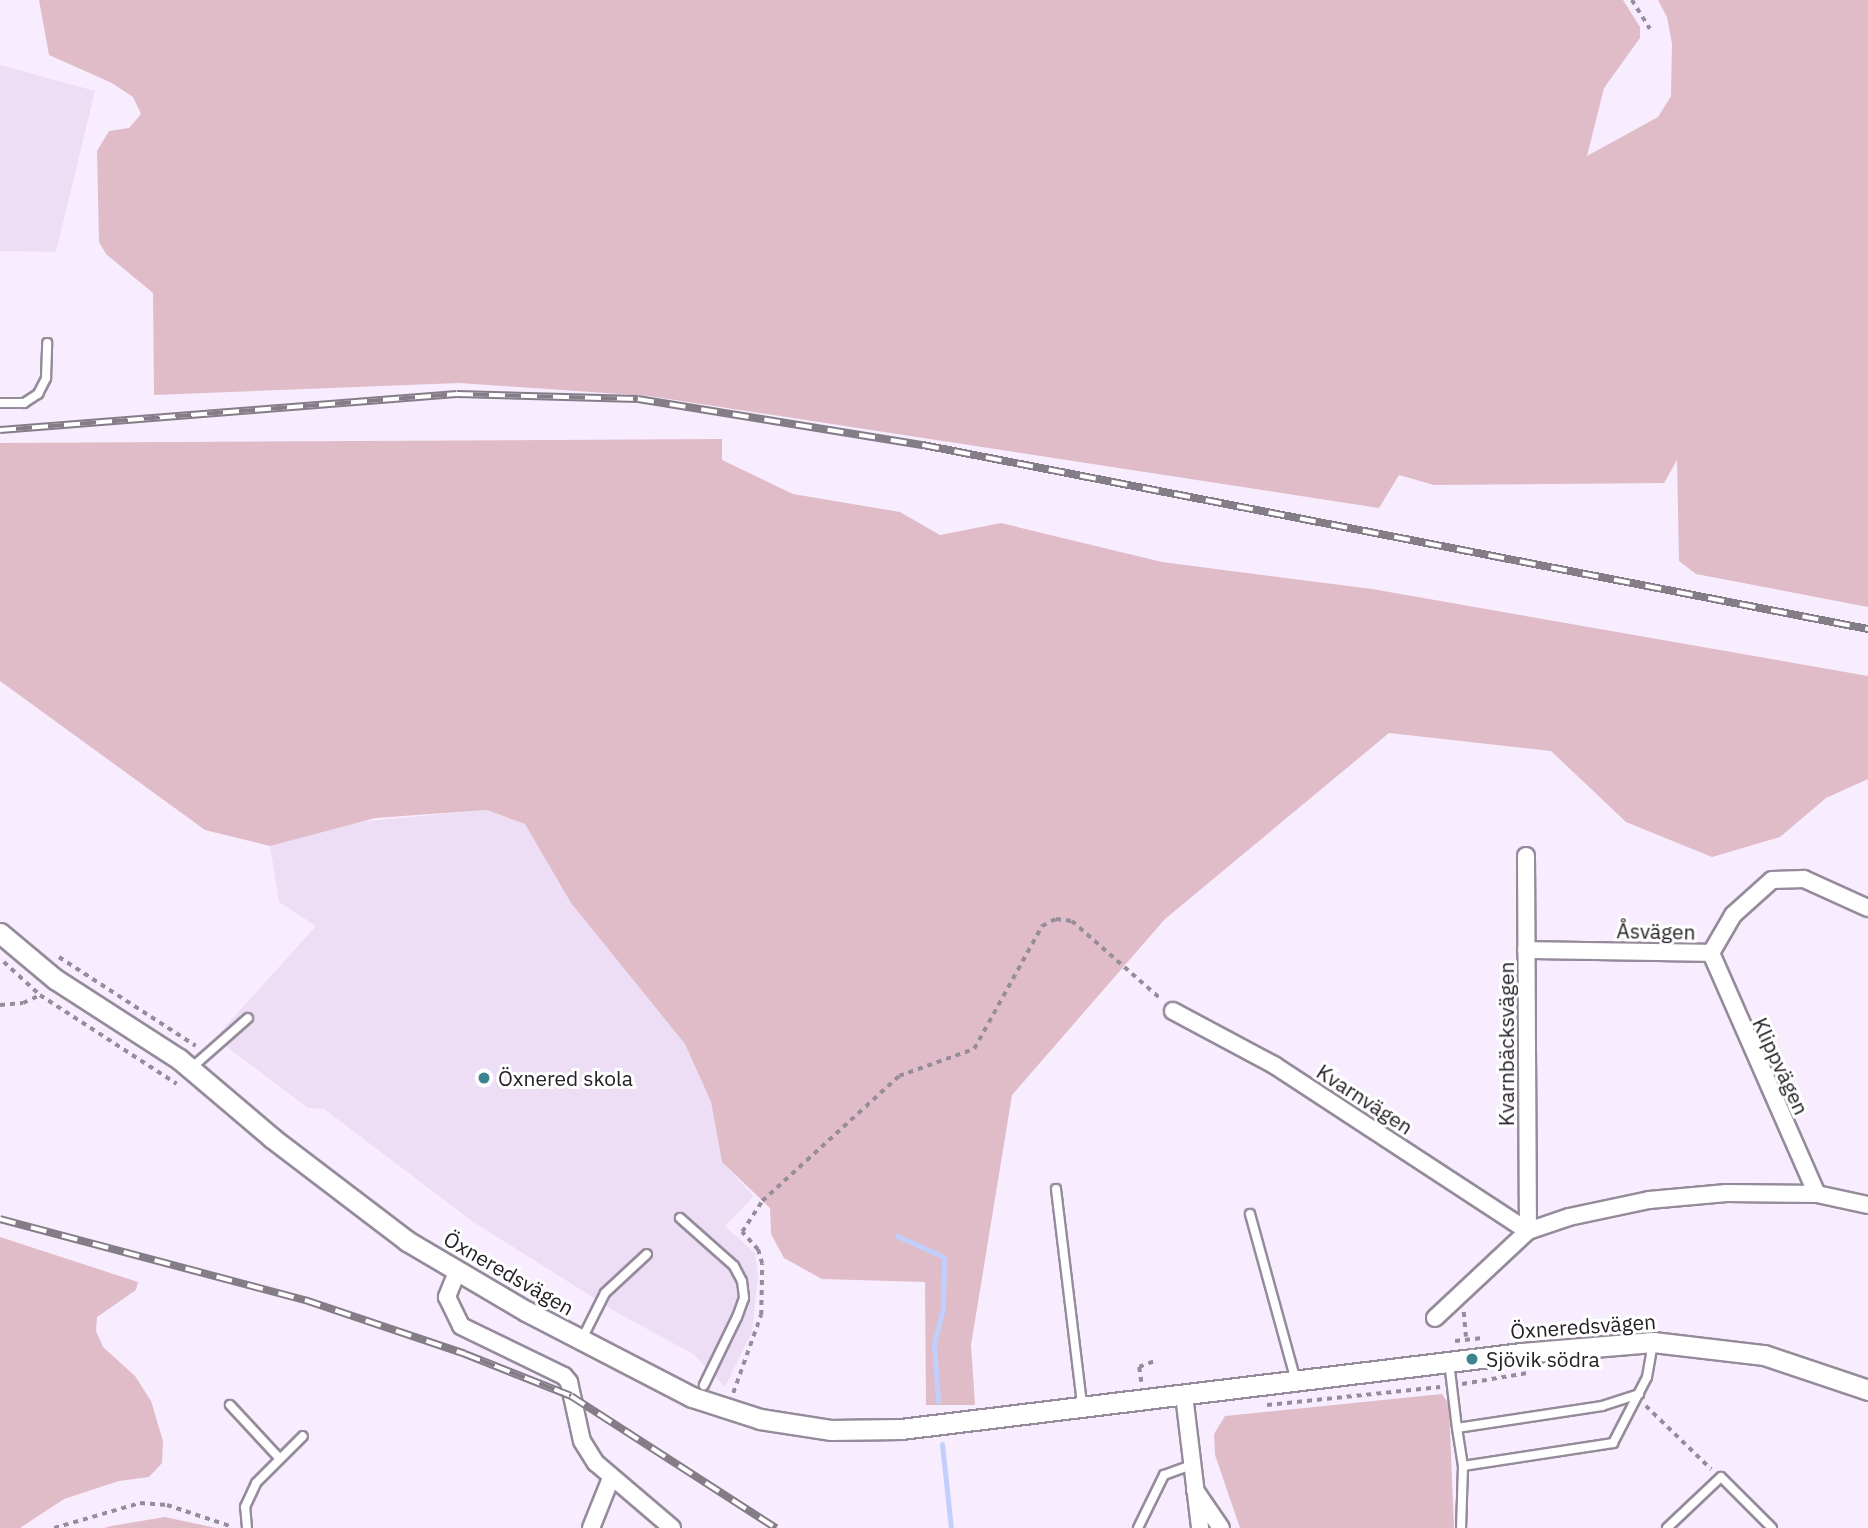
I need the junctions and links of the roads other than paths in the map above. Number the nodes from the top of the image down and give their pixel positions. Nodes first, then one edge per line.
1 (47, 343) dead end
2 (0, 403) edge
3 (1526, 856) dead end
4 (1868, 908) edge
5 (0, 933) edge
6 (1527, 950) junction
7 (1711, 953) junction
8 (1173, 1011) road end
9 (248, 1018) dead end
10 (191, 1070) junction
11 (1056, 1189) dead end
12 (1817, 1194) junction
13 (1868, 1205) edge
14 (1250, 1214) dead end
15 (680, 1218) dead end
16 (1528, 1231) junction
17 (647, 1254) dead end
18 (457, 1272) junction
19 (1435, 1318) dead end
20 (582, 1340) junction
21 (1653, 1342) junction
22 (1446, 1354) junction
23 (704, 1384) road end
24 (1297, 1384) junction
25 (1868, 1390) edge
26 (1184, 1395) junction
27 (1637, 1398) junction
28 (230, 1405) dead end
29 (1082, 1408) junction
30 (1457, 1428) junction
31 (303, 1436) dead end
32 (279, 1458) junction
33 (1192, 1465) junction
34 (1463, 1466) junction
35 (611, 1478) junction
36 (1195, 1490) junction
37 (247, 1528) edge
38 (591, 1528) edge
39 (672, 1528) edge
40 (1139, 1528) edge
41 (1200, 1528) edge
42 (1221, 1528) edge
43 (1461, 1528) edge
44 (1667, 1528) edge
45 (1772, 1528) edge

1 - 2 lane
3 - 6 street, Kvarnbäcksvägen
4 - 7 street, Åsvägen
5 - 10 street, Öxneredsvägen
6 - 7 street, Åsvägen
6 - 16 street, Kvarnbäcksvägen
7 - 12 street, Klippvägen
8 - 16 street, Kvarnvägen
9 - 10 lane
10 - 18 street, Öxneredsvägen
11 - 29 lane
12 - 13 street
12 - 16 street
14 - 24 lane
15 - 23 lane
16 - 19 street
17 - 20 lane
18 - 20 street, Öxneredsvägen
18 - 35 street
20 - 29 street, Öxneredsvägen
21 - 22 street, Öxneredsvägen
21 - 25 street, Öxneredsvägen
21 - 27 lane
22 - 24 street, Öxneredsvägen
22 - 30 lane
24 - 26 street, Öxneredsvägen
26 - 29 street, Öxneredsvägen
26 - 33 street
27 - 30 lane
27 - 34 lane
28 - 32 lane
30 - 34 lane
31 - 32 lane
32 - 37 lane
33 - 36 street
33 - 40 lane
34 - 43 lane
35 - 38 street
35 - 39 street
36 - 41 street
36 - 42 street
44 - 45 lane

